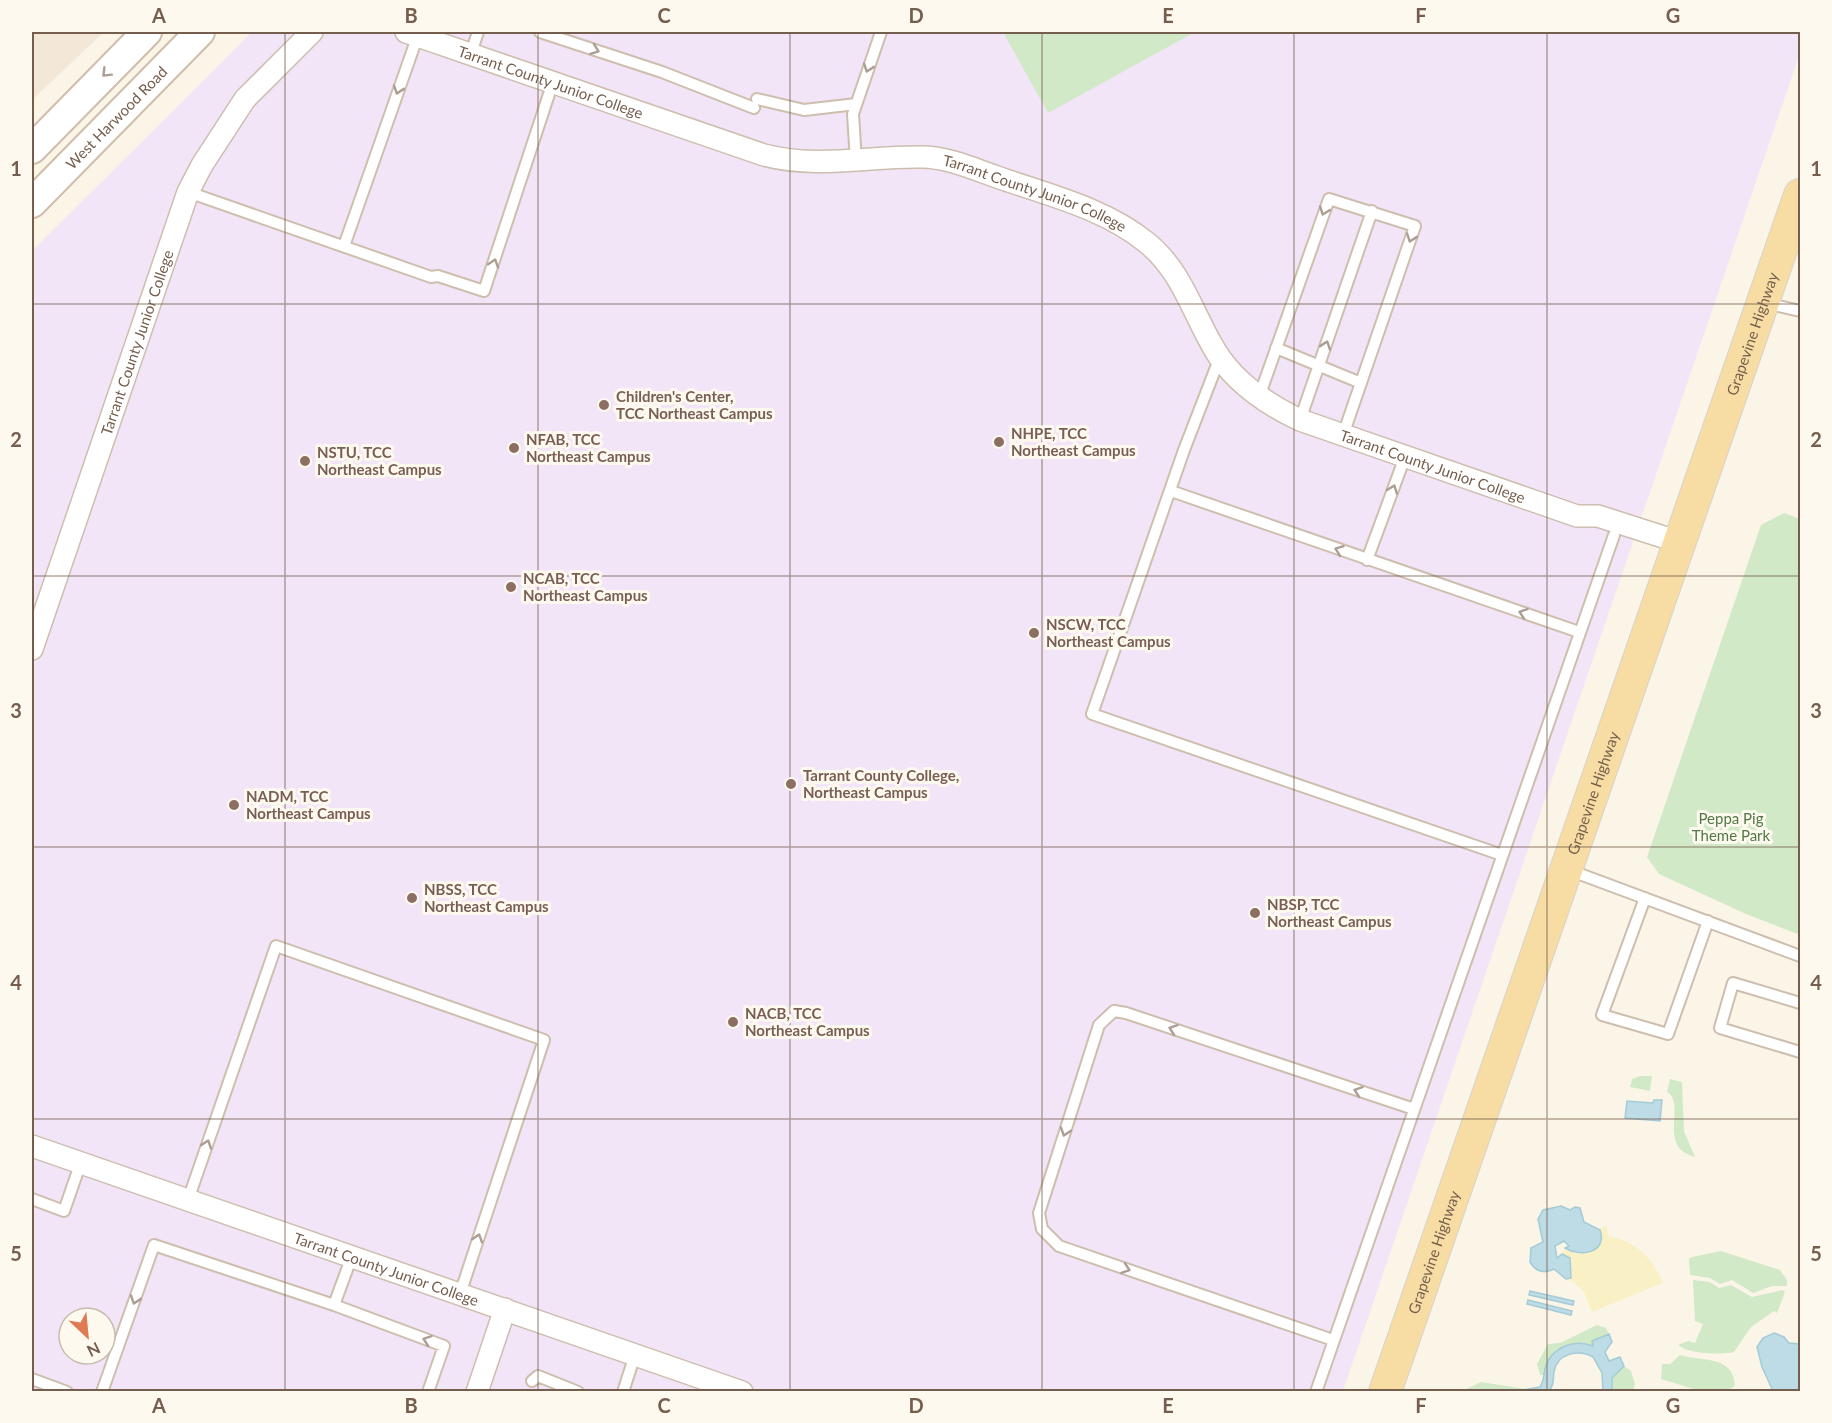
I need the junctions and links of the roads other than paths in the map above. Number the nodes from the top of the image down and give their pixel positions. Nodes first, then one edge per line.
1 (147, 32) edge
2 (200, 32) edge
3 (312, 32) edge
4 (478, 32) edge
5 (540, 32) edge
6 (881, 32) edge
7 (412, 33) edge
8 (471, 53) junction
9 (553, 82) junction
10 (856, 104) junction
11 (32, 149) edge
12 (856, 161) junction
13 (188, 192) junction
14 (1800, 195) edge
15 (32, 203) edge
16 (1372, 211) junction
17 (344, 246) junction
18 (1763, 303) junction
19 (1800, 311) edge
20 (1276, 348) junction
21 (1220, 357) junction
22 (1319, 367) junction
23 (1361, 383) junction
24 (1259, 397) junction
25 (1300, 420) junction
26 (1343, 435) junction
27 (1405, 457) junction
28 (1171, 491) junction
29 (1577, 516) junction
30 (1614, 535) junction
31 (1677, 549) junction
32 (1367, 560) junction
33 (37, 617) edge
34 (1579, 632) junction
35 (32, 649) edge
36 (1502, 855) junction
37 (1566, 869) junction
38 (1645, 898) junction
39 (1708, 921) junction
40 (1800, 956) edge
41 (1800, 1003) edge
42 (1800, 1052) edge
43 (1414, 1109) junction
44 (32, 1146) edge
45 (81, 1162) junction
46 (32, 1199) edge
47 (188, 1200) junction
48 (352, 1256) junction
49 (460, 1294) junction
50 (334, 1305) junction
51 (505, 1309) junction
52 (1333, 1340) junction
53 (635, 1354) junction
54 (32, 1379) edge
55 (532, 1381) dead end
56 (577, 1391) edge
57 (67, 1392) edge
58 (102, 1392) edge
59 (428, 1392) edge
60 (477, 1392) edge
61 (623, 1392) edge
62 (742, 1392) edge
63 (1316, 1392) edge
64 (1385, 1392) edge

1 -> 11 main road
2 - 15 main road, West Harwood Road
3 - 13 street, Tarrant County Junior College
4 - 8 lane
5 -> 10 lane
6 -> 10 lane
7 - 8 street, Tarrant County Junior College
7 -> 17 lane
8 - 9 street, Tarrant County Junior College
9 - 12 street, Tarrant County Junior College
17 -> 9 lane
10 - 12 lane
12 - 21 street, Tarrant County Junior College
13 - 17 lane
13 - 33 street, Tarrant County Junior College
14 - 18 main road, Grapevine Highway
16 -> 20 lane
22 -> 16 lane
16 -> 23 lane
18 - 19 lane
18 - 31 main road, Grapevine Highway
20 - 22 lane
20 - 24 lane
21 - 24 street, Tarrant County Junior College
21 - 28 lane
22 - 23 lane
22 - 25 lane
23 - 26 lane
24 - 25 street, Tarrant County Junior College
25 - 26 street, Tarrant County Junior College
26 - 27 street, Tarrant County Junior College
27 - 29 street, Tarrant County Junior College
32 -> 27 lane
32 -> 28 lane
28 - 36 lane
29 - 30 street, Tarrant County Junior College
29 - 31 street, Tarrant County Junior College
30 - 31 street, Tarrant County Junior College
30 - 34 lane
31 - 37 main road, Grapevine Highway
34 -> 32 lane
33 - 35 street, Tarrant County Junior College
34 - 36 lane
36 - 43 lane
37 - 38 lane
37 - 64 main road, Grapevine Highway
38 - 39 lane
38 - 39 lane
39 - 40 lane
41 - 42 lane
43 - 52 lane
43 -> 52 lane
44 - 45 street, Tarrant County Junior College
45 - 46 lane
45 - 47 street, Tarrant County Junior College
47 - 48 street, Tarrant County Junior College
47 - 49 lane
48 - 49 street, Tarrant County Junior College
48 - 50 lane
49 - 51 street, Tarrant County Junior College
50 -> 58 lane
59 -> 50 lane
51 - 53 street, Tarrant County Junior College
51 - 60 street
52 - 63 lane
53 - 61 lane
53 - 62 street, Tarrant County Junior College
54 - 57 lane
55 - 56 lane

